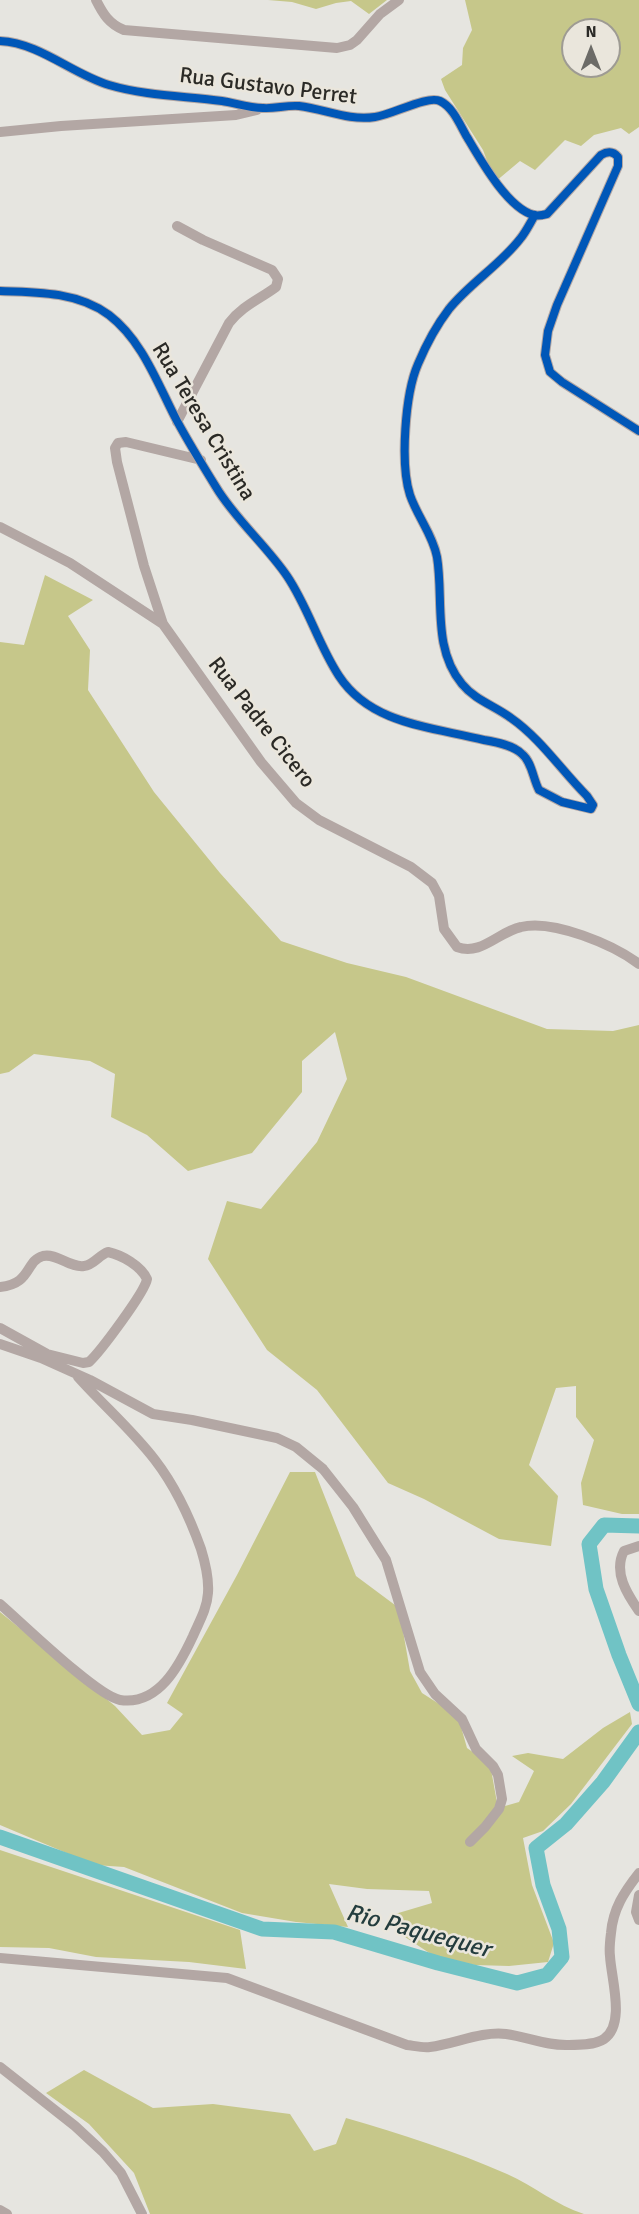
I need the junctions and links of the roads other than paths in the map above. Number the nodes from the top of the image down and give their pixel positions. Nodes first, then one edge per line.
1 (96, 0) edge
2 (399, 0) edge
3 (0, 41) edge
4 (263, 108) junction
5 (0, 132) edge
6 (535, 215) junction
7 (177, 226) dead end
8 (0, 291) edge
9 (177, 422) junction
10 (639, 431) edge
11 (201, 460) junction
12 (0, 526) edge
13 (164, 624) junction
14 (639, 964) edge
15 (0, 1287) edge
16 (0, 1328) edge
17 (0, 1344) edge
18 (46, 1357) junction
19 (75, 1373) junction
20 (639, 1546) edge
21 (0, 1604) edge
22 (639, 1611) edge
23 (470, 1842) dead end
24 (639, 1872) edge
25 (639, 1895) edge
26 (639, 1920) edge
27 (0, 1958) edge
28 (0, 2067) edge
29 (0, 2210) edge
30 (7, 2214) edge
31 (142, 2214) edge

1 - 2 street
3 - 4 street, Rua Gustavo Perret
4 - 5 street
4 - 6 street, Rua Gustavo Perret
6 - 10 street
6 - 11 street, Rua Teresa Cristina
7 - 9 street
8 - 9 street, Rua Teresa Cristina
9 - 11 street, Rua Teresa Cristina
11 - 13 street
12 - 13 street, Rua Padre Cicero
13 - 14 street, Rua Padre Cicero
15 - 18 street
16 - 18 street
17 - 18 street
18 - 19 street
19 - 21 street
19 - 23 street
20 - 22 street
24 - 27 street
25 - 26 street
28 - 31 street
29 - 30 street

